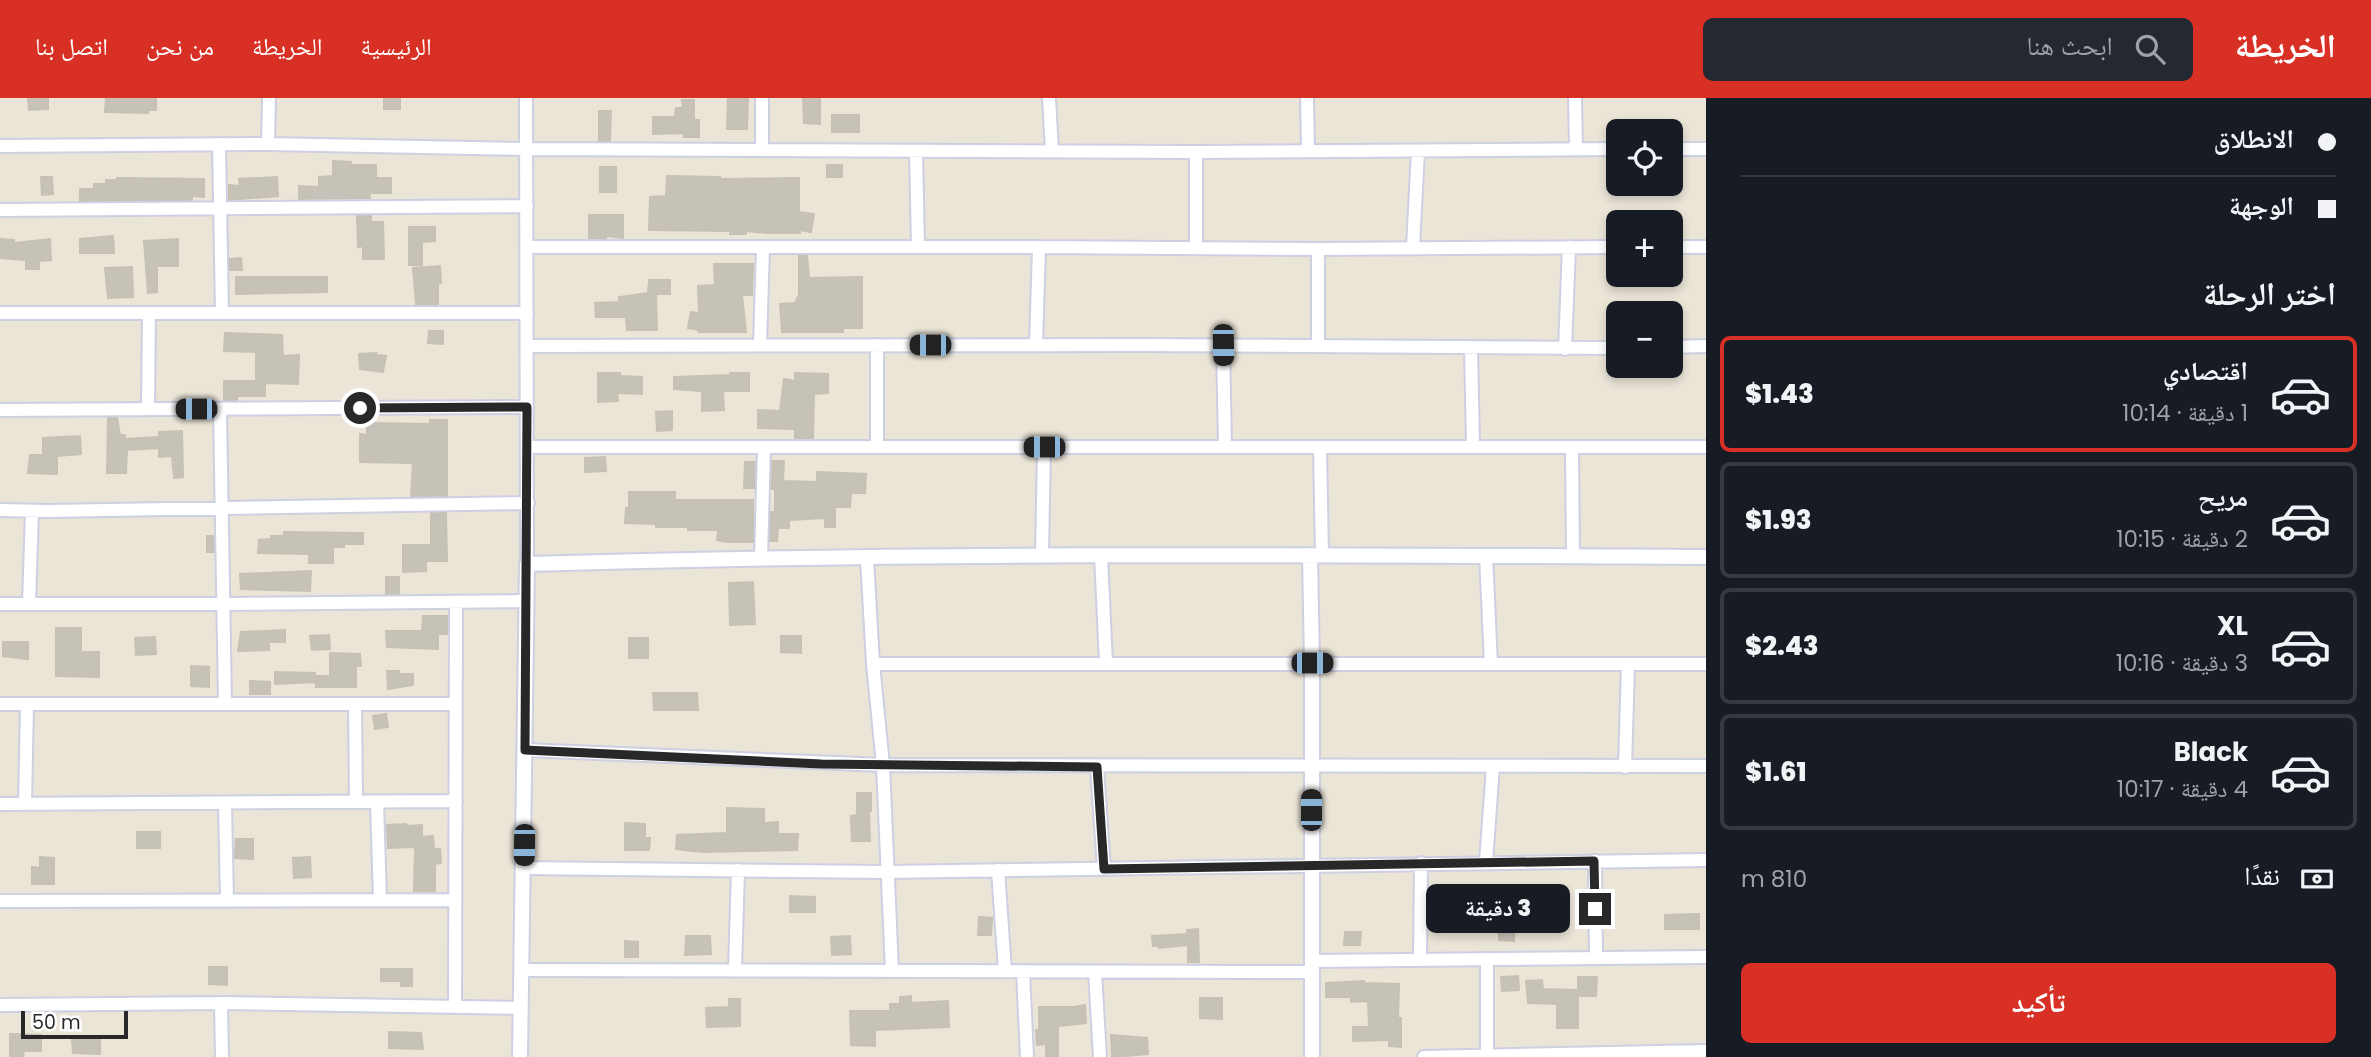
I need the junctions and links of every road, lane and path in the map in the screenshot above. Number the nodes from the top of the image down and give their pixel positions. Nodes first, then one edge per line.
1 (269, 98) edge
2 (527, 98) edge
3 (762, 98) edge
4 (1049, 98) edge
5 (1307, 98) edge
6 (1575, 98) edge
7 (219, 144) junction
8 (268, 144) junction
9 (0, 146) edge
10 (527, 149) junction
11 (1576, 149) junction
12 (1606, 149) edge
13 (1683, 149) edge
14 (1706, 149) edge
15 (762, 150) junction
16 (1052, 150) junction
17 (1308, 150) junction
18 (1418, 150) junction
19 (916, 151) junction
20 (1196, 152) junction
21 (527, 206) junction
22 (220, 208) junction
23 (0, 210) edge
24 (527, 247) junction
25 (763, 247) junction
26 (918, 247) junction
27 (1039, 247) junction
28 (1413, 247) junction
29 (1569, 247) junction
30 (1606, 247) edge
31 (1683, 247) edge
32 (1706, 247) edge
33 (1196, 248) junction
34 (1318, 249) junction
35 (0, 313) edge
36 (149, 313) junction
37 (222, 313) junction
38 (527, 313) junction
39 (760, 345) junction
40 (877, 345) junction
41 (1036, 345) junction
42 (1223, 345) junction
43 (527, 346) junction
44 (1318, 346) junction
45 (1706, 346) edge
46 (1683, 347) edge
47 (1471, 348) junction
48 (1606, 348) edge
49 (1565, 349) junction
50 (527, 407) junction
51 (148, 409) junction
52 (220, 409) junction
53 (0, 410) edge
54 (877, 446) junction
55 (1474, 446) junction
56 (528, 447) junction
57 (764, 447) junction
58 (1044, 447) junction
59 (1225, 447) junction
60 (1572, 447) junction
61 (1706, 447) edge
62 (1320, 448) junction
63 (528, 503) junction
64 (223, 508) junction
65 (0, 510) edge
66 (32, 511) junction
67 (1042, 555) junction
68 (1101, 555) junction
69 (1316, 555) junction
70 (1486, 556) junction
71 (1573, 556) junction
72 (1706, 557) edge
73 (761, 558) junction
74 (867, 558) junction
75 (527, 564) junction
76 (527, 601) junction
77 (456, 602) junction
78 (0, 604) edge
79 (29, 604) junction
80 (223, 604) junction
81 (1312, 663) junction
82 (873, 664) junction
83 (1106, 664) junction
84 (1491, 664) junction
85 (1706, 664) edge
86 (1628, 665) junction
87 (0, 704) edge
88 (27, 704) junction
89 (225, 704) junction
90 (355, 704) junction
91 (455, 704) junction
92 (525, 750) junction
93 (883, 765) junction
94 (1311, 766) junction
95 (1493, 766) junction
96 (1625, 766) junction
97 (1706, 766) edge
98 (1097, 767) junction
99 (456, 801) junction
100 (356, 802) junction
101 (377, 802) junction
102 (225, 803) junction
103 (0, 804) edge
104 (25, 804) junction
105 (1706, 860) edge
106 (1594, 861) junction
107 (1486, 862) junction
108 (1421, 863) junction
109 (1312, 865) junction
110 (523, 868) junction
111 (1104, 869) junction
112 (738, 870) junction
113 (998, 870) junction
114 (887, 872) junction
115 (380, 900) junction
116 (454, 900) junction
117 (0, 901) edge
118 (227, 901) junction
119 (1706, 957) edge
120 (1595, 958) junction
121 (1486, 959) junction
122 (1420, 960) junction
123 (1312, 967) junction
124 (521, 970) junction
125 (735, 970) junction
126 (892, 971) junction
127 (1005, 971) junction
128 (1023, 971) junction
129 (1096, 972) junction
130 (221, 1003) junction
131 (0, 1005) edge
132 (454, 1006) junction
133 (521, 1008) junction
134 (1706, 1051) edge
135 (1647, 1055) edge
136 (1487, 1056) edge
137 (1570, 1056) edge
138 (222, 1057) edge
139 (520, 1057) edge
140 (1027, 1057) edge
141 (1100, 1057) edge
142 (1312, 1057) edge
143 (1424, 1057) edge

1 - 8 street
2 - 10 street
3 - 15 street
4 - 16 street
5 - 17 street
6 - 11 street
7 - 8 street
7 - 9 street
7 - 22 street
8 - 10 street
10 - 15 street
10 - 21 street
11 - 12 street
11 - 18 street
13 - 14 street
15 - 19 street
16 - 19 street
16 - 20 street
17 - 18 street
17 - 20 street
18 - 28 street
19 - 26 street
20 - 33 street
21 - 22 street
21 - 24 street
22 - 23 street
22 - 37 street
24 - 25 street
24 - 38 street
25 - 26 street
25 - 39 street
26 - 27 street
27 - 33 street
27 - 41 street
28 - 29 street
28 - 34 street
29 - 30 street
29 - 49 street
31 - 32 street
33 - 34 street
34 - 44 street
35 - 36 street
36 - 37 street
36 - 51 street
37 - 38 street
38 - 43 street
39 - 40 street
39 - 43 street
40 - 41 street
40 - 54 street
41 - 42 street
42 - 44 street
42 - 59 street
43 - 50 street
44 - 47 street
45 - 46 street
47 - 49 street
47 - 55 street
48 - 49 street
50 - 52 street
50 - 56 street
51 - 52 street
51 - 53 street
52 - 64 street
54 - 57 street
54 - 58 street
55 - 60 street
55 - 62 street
56 - 57 street
56 - 63 street
57 - 73 street
58 - 59 street
58 - 67 street
59 - 62 street
60 - 61 street
60 - 71 street
62 - 69 street
63 - 64 street
63 - 75 street
64 - 66 street
64 - 80 street
65 - 66 street
66 - 79 street
67 - 68 street
67 - 74 street
68 - 69 street
68 - 83 street
69 - 70 street
69 - 81 street
70 - 71 street
70 - 84 street
71 - 72 street
73 - 74 street
73 - 75 street
74 - 82 street
75 - 76 street
76 - 77 street
76 - 92 street
77 - 80 street
77 - 91 street
78 - 79 street
79 - 80 street
80 - 89 street
81 - 83 street
81 - 84 street
81 - 94 street
82 - 83 street
82 - 93 street
84 - 86 street
85 - 86 street
86 - 96 street
87 - 88 street
88 - 89 street
88 - 104 street
89 - 90 street
90 - 91 street
90 - 100 street
91 - 99 street
92 - 93 street
92 - 110 street
93 - 98 street
93 - 114 street
94 - 95 street
94 - 98 street
94 - 109 street
95 - 96 street
95 - 107 street
96 - 97 street
98 - 111 street
99 - 101 street
99 - 116 street
100 - 101 street
100 - 102 street
101 - 115 street
102 - 104 street
102 - 118 street
103 - 104 street
105 - 106 street
106 - 107 street
106 - 120 street
107 - 108 street
108 - 109 street
108 - 122 street
109 - 111 street
109 - 123 street
110 - 112 street
110 - 124 street
111 - 113 street
112 - 114 street
112 - 125 street
113 - 114 street
113 - 127 street
114 - 126 street
115 - 116 street
115 - 118 street
116 - 132 street
117 - 118 street
119 - 120 street
120 - 121 street
121 - 122 street
121 - 136 street
122 - 123 street
123 - 129 street
123 - 142 street
124 - 125 street
124 - 133 street
125 - 126 street
126 - 127 street
127 - 128 street
128 - 129 street
128 - 140 street
129 - 141 street
130 - 131 street
130 - 132 street
130 - 138 street
132 - 133 street
133 - 139 street
134 - 135 street
135 - 137 street
136 - 137 street
136 - 143 street

